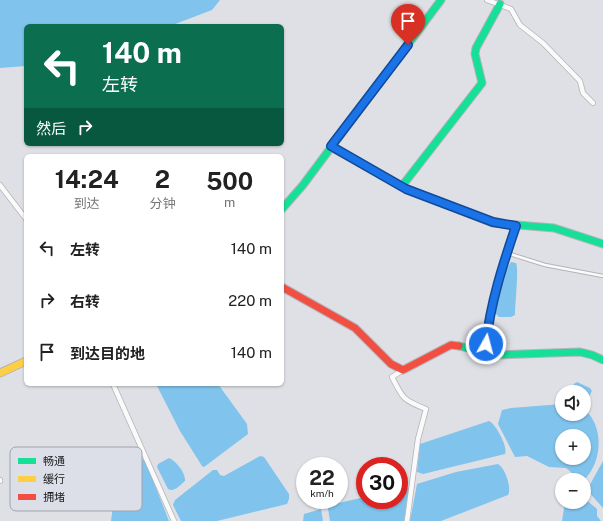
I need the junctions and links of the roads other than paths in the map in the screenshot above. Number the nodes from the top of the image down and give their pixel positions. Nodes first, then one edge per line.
1 (441, 0) edge
2 (487, 0) edge
3 (500, 4) junction
4 (593, 103) dead end
5 (331, 146) junction
6 (0, 185) edge
7 (402, 186) junction
8 (284, 207) edge
9 (24, 215) edge
10 (516, 226) junction
11 (603, 244) edge
12 (507, 253) junction
13 (603, 276) edge
14 (284, 288) edge
15 (485, 354) junction
16 (603, 360) edge
17 (24, 362) edge
18 (403, 370) junction
19 (0, 373) edge
20 (114, 386) edge
21 (141, 447) edge
22 (142, 449) edge
23 (174, 521) edge
24 (408, 521) edge

1 - 5 street
2 - 3 street
3 - 4 street
3 - 7 street
5 - 7 street
5 - 8 street
6 - 9 street
7 - 10 street
10 - 11 street
10 - 12 street
12 - 13 lane
12 - 15 street
14 - 18 street
15 - 16 street
15 - 18 street
17 - 19 street
18 - 24 street
20 - 21 street
22 - 23 street

